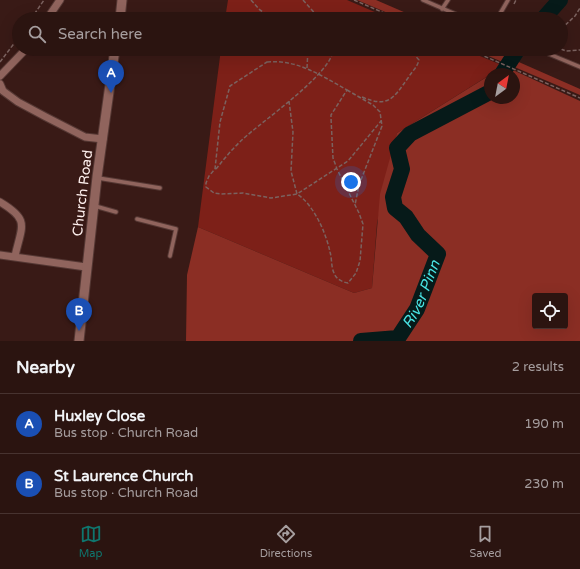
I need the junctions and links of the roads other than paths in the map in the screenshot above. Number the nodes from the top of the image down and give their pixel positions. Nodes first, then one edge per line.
1 (60, 0) edge
2 (122, 0) edge
3 (423, 0) edge
4 (448, 0) edge
5 (508, 0) edge
6 (442, 9) junction
7 (52, 12) edge
8 (121, 12) edge
9 (450, 12) edge
10 (501, 12) edge
11 (19, 56) edge
12 (114, 56) edge
13 (554, 56) edge
14 (580, 67) edge
15 (0, 76) edge
16 (0, 84) edge
17 (103, 139) junction
18 (97, 178) junction
19 (160, 188) dead end
20 (0, 202) edge
21 (94, 206) junction
22 (116, 212) dead end
23 (137, 218) dead end
24 (0, 255) edge
25 (14, 256) junction
26 (170, 256) dead end
27 (86, 267) junction
28 (79, 341) edge

1 - 7 street
2 - 8 street
3 - 6 lane
4 - 6 lane
5 - 10 lane
6 - 9 lane
11 - 15 street
12 - 17 street, Church Road
13 - 14 lane
16 - 17 street
17 - 18 street, Church Road
18 - 19 lane
18 - 21 street, Church Road
20 - 25 street
21 - 22 lane
21 - 27 street, Church Road
23 - 26 lane
24 - 25 street
25 - 27 street
27 - 28 street, Church Road

